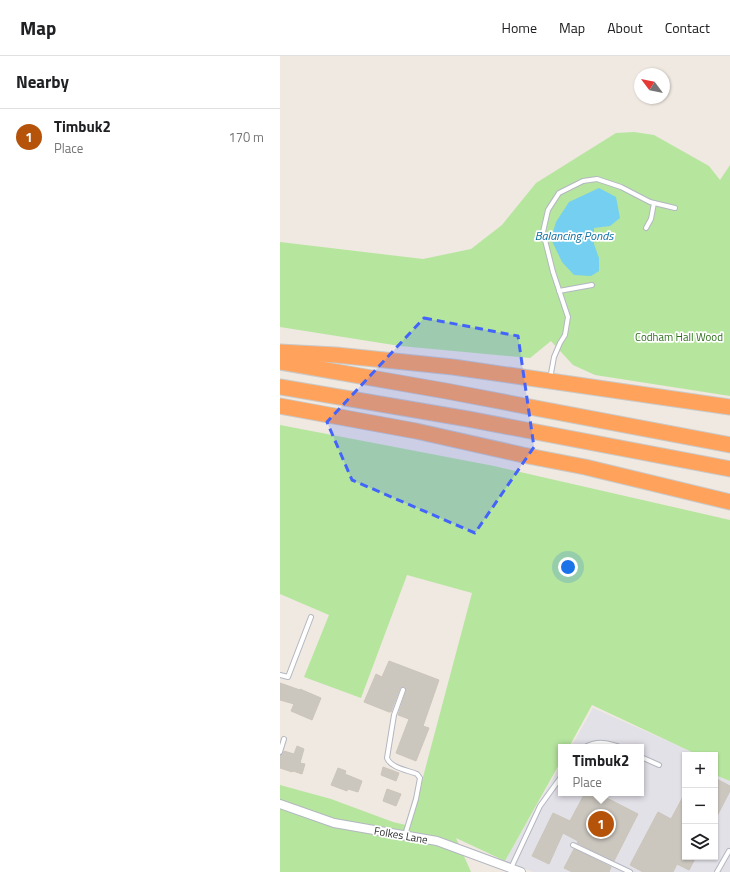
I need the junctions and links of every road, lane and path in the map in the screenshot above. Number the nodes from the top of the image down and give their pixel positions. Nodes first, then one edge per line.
1 (654, 203) junction
2 (675, 208) dead end
3 (646, 228) dead end
4 (592, 285) dead end
5 (559, 291) junction
6 (280, 352) edge
7 (280, 362) edge
8 (549, 381) junction
9 (280, 387) edge
10 (280, 406) edge
11 (730, 407) edge
12 (730, 445) edge
13 (730, 469) edge
14 (730, 502) edge
15 (311, 617) dead end
16 (280, 675) edge
17 (403, 690) dead end
18 (284, 739) dead end
19 (592, 744) edge
20 (609, 744) edge
21 (280, 752) edge
22 (644, 758) edge
23 (659, 765) dead end
24 (558, 781) edge
25 (280, 804) edge
26 (404, 836) junction
27 (573, 845) dead end
28 (729, 851) dead end
29 (511, 868) junction
30 (521, 872) edge
31 (630, 872) edge
32 (717, 872) edge

1 - 2 lane
1 - 3 lane
1 - 5 lane
4 - 5 lane
5 - 8 lane
6 - 8 highway
7 - 12 highway
8 - 11 highway
9 - 13 highway
10 - 14 highway
15 - 16 lane
17 - 26 lane
18 - 21 lane
19 - 20 lane
22 - 23 lane
24 - 29 lane
25 - 26 street, Folkes Lane
26 - 29 street, Folkes Lane
27 - 31 lane
28 - 32 lane
29 - 30 street, Folkes Lane

